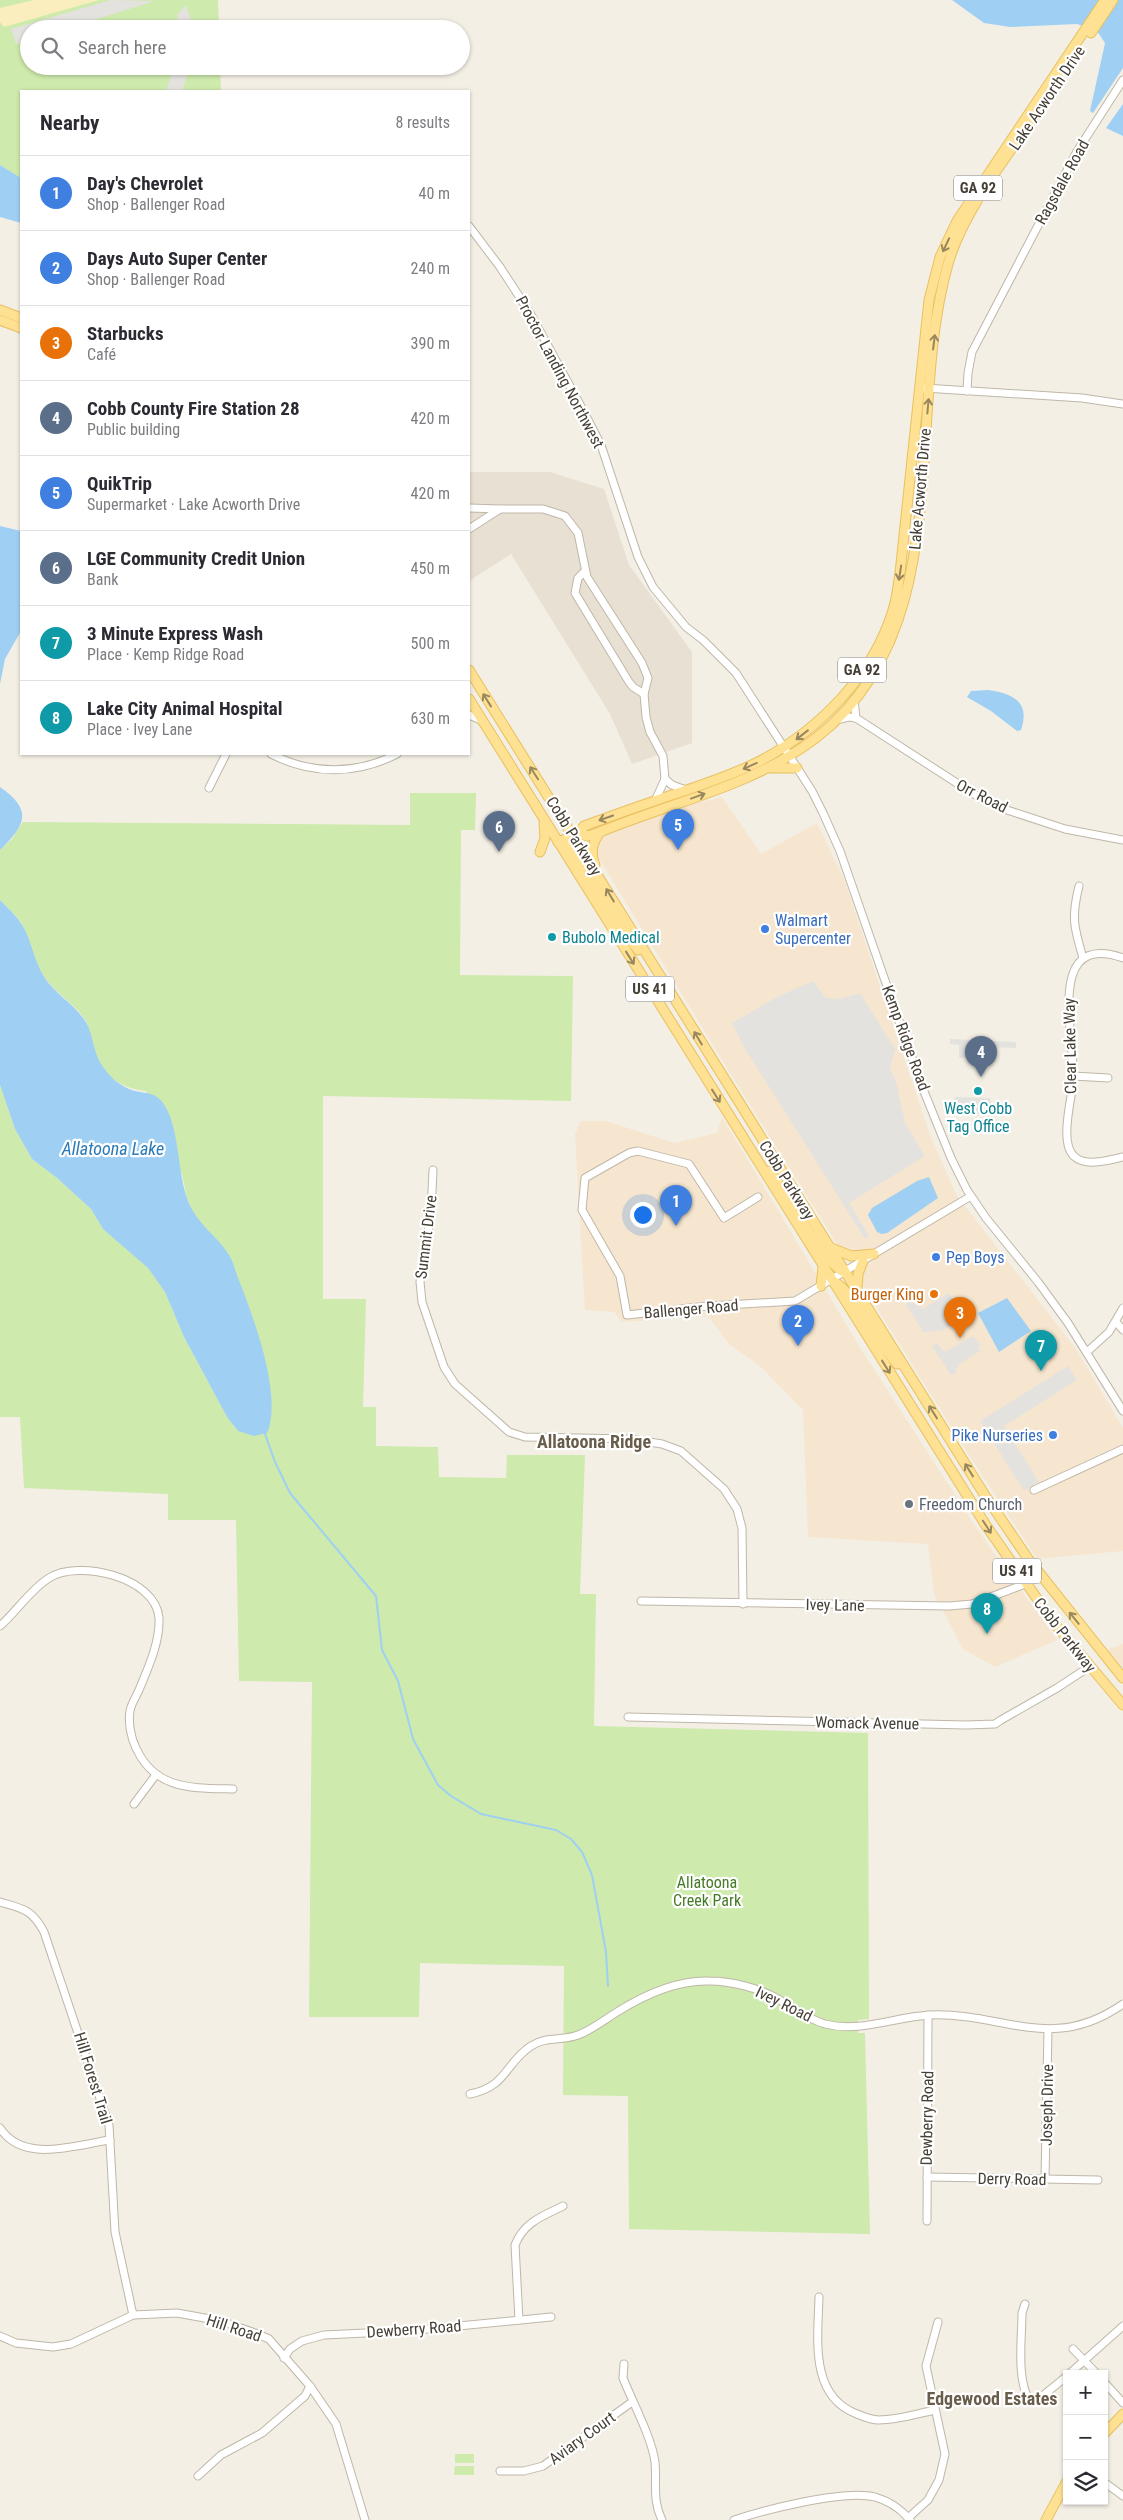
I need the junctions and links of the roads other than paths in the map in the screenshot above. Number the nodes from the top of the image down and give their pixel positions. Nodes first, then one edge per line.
1 (1105, 0) edge
2 (1113, 0) edge
3 (1123, 80) edge
4 (1050, 88) junction
5 (470, 227) edge
6 (0, 310) edge
7 (20, 318) edge
8 (0, 320) edge
9 (20, 328) edge
10 (918, 388) junction
11 (930, 388) junction
12 (967, 391) junction
13 (1123, 404) edge
14 (470, 508) edge
15 (500, 509) junction
16 (470, 528) edge
17 (585, 571) junction
18 (470, 672) edge
19 (644, 694) junction
20 (854, 700) junction
21 (470, 701) edge
22 (470, 715) edge
23 (856, 718) junction
24 (481, 720) junction
25 (836, 720) junction
26 (784, 748) junction
27 (226, 755) edge
28 (274, 755) edge
29 (393, 755) edge
30 (790, 756) junction
31 (797, 768) junction
32 (766, 769) junction
33 (665, 779) junction
34 (209, 788) dead end
35 (686, 790) junction
36 (655, 801) junction
37 (544, 820) junction
38 (600, 832) junction
39 (569, 838) junction
40 (1123, 840) edge
41 (540, 852) dead end
42 (601, 879) junction
43 (1079, 886) dead end
44 (649, 958) junction
45 (1083, 958) junction
46 (1123, 958) edge
47 (1073, 1076) junction
48 (1108, 1078) dead end
49 (1123, 1158) edge
50 (759, 1164) junction
51 (433, 1170) dead end
52 (971, 1196) junction
53 (758, 1197) dead end
54 (829, 1247) junction
55 (874, 1254) junction
56 (863, 1261) junction
57 (823, 1267) junction
58 (845, 1272) junction
59 (831, 1280) junction
60 (822, 1286) junction
61 (858, 1292) junction
62 (1123, 1308) edge
63 (1116, 1322) junction
64 (1123, 1330) edge
65 (1087, 1352) junction
66 (912, 1378) junction
67 (1123, 1411) edge
68 (1123, 1448) edge
69 (1034, 1490) dead end
70 (1025, 1584) junction
71 (641, 1602) dead end
72 (743, 1604) junction
73 (0, 1626) edge
74 (1089, 1667) junction
75 (1123, 1678) edge
76 (1113, 1694) junction
77 (1123, 1701) edge
78 (1123, 1705) edge
79 (628, 1717) dead end
80 (156, 1776) junction
81 (233, 1789) dead end
82 (134, 1804) dead end
83 (0, 1902) edge
84 (1123, 2004) edge
85 (928, 2015) junction
86 (1048, 2030) junction
87 (470, 2094) dead end
88 (0, 2128) edge
89 (110, 2140) junction
90 (927, 2177) junction
91 (1045, 2179) junction
92 (1098, 2180) dead end
93 (563, 2206) dead end
94 (927, 2221) dead end
95 (819, 2297) dead end
96 (1024, 2304) dead end
97 (133, 2315) junction
98 (551, 2317) dead end
99 (519, 2320) junction
100 (938, 2322) dead end
101 (1123, 2326) edge
102 (0, 2336) edge
103 (1073, 2349) dead end
104 (284, 2358) junction
105 (1083, 2360) junction
106 (624, 2364) dead end
107 (1073, 2370) edge
108 (1093, 2370) edge
109 (1063, 2379) edge
110 (310, 2386) junction
111 (1108, 2387) edge
112 (632, 2402) junction
113 (1123, 2404) edge
114 (935, 2410) junction
115 (1123, 2414) edge
116 (1108, 2430) edge
117 (500, 2471) dead end
118 (198, 2476) dead end
119 (1108, 2485) edge
120 (1063, 2488) edge
121 (1123, 2496) edge
122 (909, 2519) edge
123 (365, 2520) edge
124 (662, 2520) edge
125 (734, 2520) edge
126 (1046, 2520) edge

1 - 4 main road, Lake Acworth Drive / GA 92
2 - 4 main road, Lake Acworth Drive / GA 92
3 - 12 street, Ragsdale Road
4 -> 10 main road, Lake Acworth Drive / GA 92
11 -> 4 main road, Lake Acworth Drive / GA 92
5 - 26 street, Proctor Landing Northwest
6 - 7 main road
8 - 9 main road
10 - 11 street
10 -> 26 main road, Lake Acworth Drive / GA 92
11 - 12 street
20 -> 11 main road, Lake Acworth Drive / GA 92
12 - 13 street
14 - 15 street
15 - 16 street
15 - 17 street
17 - 19 street
17 - 19 street
39 -> 18 main road, Cobb Parkway / US 41
19 - 33 street
20 - 23 street
20 - 25 main road, Lake Acworth Drive / GA 92
21 - 24 main road, Cobb Parkway / US 41
22 - 24 street
23 - 25 street
23 - 40 street, Orr Road
24 - 37 main road, Cobb Parkway / US 41
25 - 30 main road, Lake Acworth Drive / GA 92
26 - 30 street, Proctor Landing Northwest
26 -> 35 main road, Lake Acworth Drive / GA 92
27 - 34 street
28 - 29 street
30 - 31 street, Kemp Ridge Road
30 - 32 main road, Lake Acworth Drive / GA 92
31 - 32 main road
31 - 52 street, Kemp Ridge Road
38 -> 32 main road, Lake Acworth Drive / GA 92
33 - 35 street
33 - 36 street
35 - 36 main road, Lake Acworth Drive / GA 92
36 -> 39 main road, Lake Acworth Drive / GA 92
37 - 39 main road, Cobb Parkway / US 41
37 - 41 main road
38 - 39 main road, Lake Acworth Drive / GA 92
38 - 42 main road
39 - 42 main road, Cobb Parkway / US 41
39 - 44 main road
39 -> 50 main road, Cobb Parkway / US 41
44 -> 42 main road, Cobb Parkway / US 41
43 - 45 street
54 -> 44 main road, Cobb Parkway / US 41
45 - 46 street
45 - 47 street, Clear Lake Way
47 - 48 street
47 - 49 street, Clear Lake Way
50 - 57 main road, Cobb Parkway / US 41
50 - 58 main road
51 - 72 street, Summit Drive
52 - 55 street, Ballenger Road
52 - 65 street, Kemp Ridge Road
53 - 60 street, Ballenger Road
54 - 55 main road
54 - 58 main road, Cobb Parkway / US 41
55 - 56 street, Ballenger Road
56 - 58 street, Ballenger Road
56 - 61 main road
57 - 59 main road, Cobb Parkway / US 41
57 - 60 main road
58 - 59 street, Ballenger Road
58 - 61 main road, Cobb Parkway / US 41
59 - 60 street, Ballenger Road
59 - 66 main road
59 -> 70 main road, Cobb Parkway / US 41
61 - 66 main road, Cobb Parkway / US 41
62 - 63 street
63 - 64 street
63 - 65 street
65 - 67 street, Kemp Ridge Road
75 -> 66 main road, Cobb Parkway / US 41
68 - 69 street
70 - 72 street, Ivey Lane
70 - 74 main road, Cobb Parkway / US 41
71 - 72 street, Ivey Lane
73 - 80 street
74 - 76 main road, Cobb Parkway / US 41
74 - 79 street, Womack Avenue
76 - 77 main road
76 - 78 main road, Cobb Parkway / US 41
80 - 81 street
80 - 82 street
83 - 89 street, Hill Forest Trail
84 - 86 street, Ivey Road
85 - 86 street, Ivey Road
85 - 87 street, Ivey Road
85 - 90 street, Dewberry Road
86 - 91 street, Joseph Drive
88 - 89 street
89 - 97 street, Hill Forest Trail
90 - 91 street, Derry Road
90 - 94 street, Dewberry Road
91 - 92 street, Derry Road
93 - 99 street
95 - 114 street
96 - 109 street
97 - 102 street, Hill Road
97 - 104 street, Hill Road
98 - 99 street, Dewberry Road
99 - 104 street, Dewberry Road
100 - 114 street
101 - 105 street
103 - 105 street
104 - 110 street, Hill Road
105 - 107 street
105 - 108 street
106 - 112 street, Aviary Court
110 - 118 street
110 - 123 street, Hill Road
111 - 113 street
112 - 117 street, Aviary Court
112 - 124 street, Aviary Court
114 - 122 street
115 - 116 main road
119 - 121 street
120 - 126 main road
122 - 125 street

